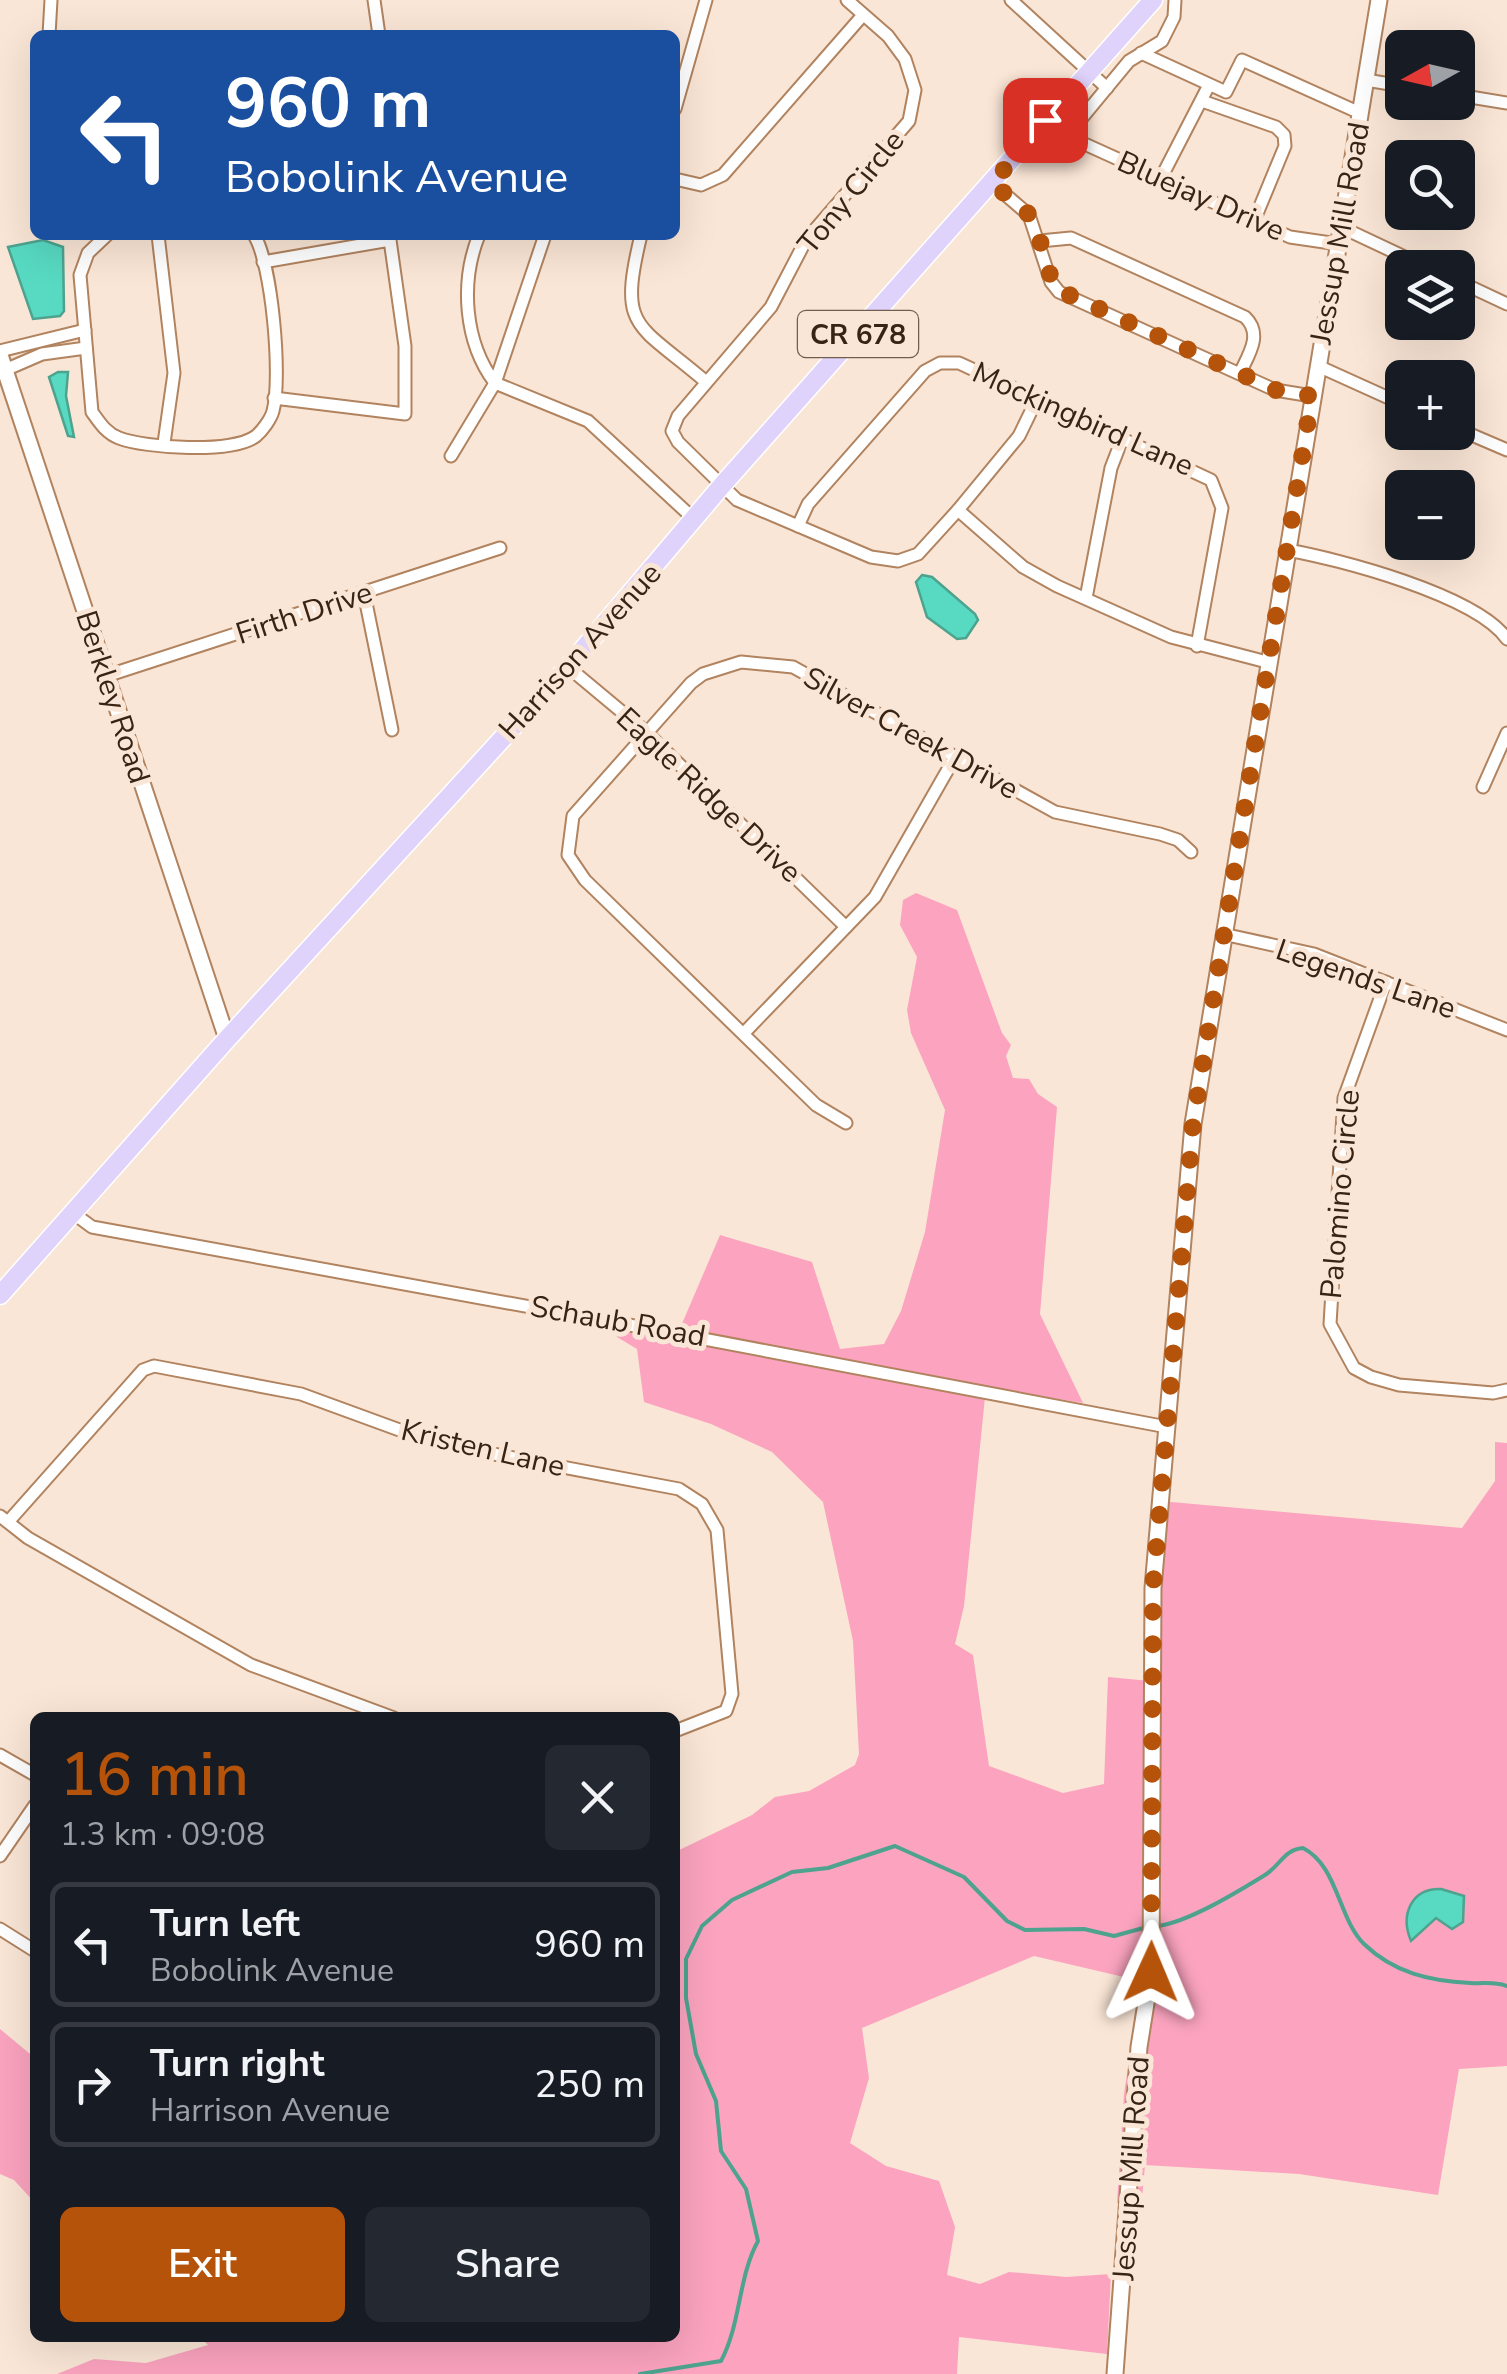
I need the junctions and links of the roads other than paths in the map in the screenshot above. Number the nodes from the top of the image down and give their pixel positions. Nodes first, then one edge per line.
1 (52, 0) edge
2 (374, 0) edge
3 (706, 0) edge
4 (847, 0) edge
5 (1011, 0) edge
6 (1153, 0) edge
7 (1175, 0) edge
8 (1379, 0) edge
9 (863, 15) junction
10 (49, 30) edge
11 (379, 30) edge
12 (1141, 54) junction
13 (1088, 69) junction
14 (1366, 80) junction
15 (1385, 83) edge
16 (1210, 84) junction
17 (1106, 88) junction
18 (680, 91) edge
19 (1226, 92) junction
20 (1475, 98) edge
21 (1202, 101) junction
22 (1507, 103) edge
23 (1220, 108) junction
24 (1360, 113) junction
25 (1161, 178) junction
26 (680, 180) edge
27 (992, 184) junction
28 (1254, 221) junction
29 (1339, 236) junction
30 (103, 240) edge
31 (159, 240) edge
32 (256, 240) edge
33 (478, 240) edge
34 (542, 240) edge
35 (640, 240) edge
36 (1040, 241) junction
37 (1385, 253) edge
38 (263, 262) junction
39 (1475, 289) edge
40 (1507, 304) edge
41 (85, 330) junction
42 (86, 348) junction
43 (2, 359) edge
44 (1318, 366) junction
45 (1240, 374) junction
46 (705, 382) junction
47 (495, 383) junction
48 (1312, 396) junction
49 (1385, 396) edge
50 (274, 398) junction
51 (1037, 398) junction
52 (1123, 436) junction
53 (1475, 436) edge
54 (164, 443) junction
55 (1507, 450) edge
56 (451, 456) dead end
57 (724, 483) junction
58 (958, 510) junction
59 (695, 520) junction
60 (798, 526) junction
61 (500, 548) dead end
62 (1287, 550) junction
63 (364, 593) junction
64 (1086, 598) junction
65 (1507, 639) edge
66 (1196, 646) junction
67 (1267, 662) junction
68 (568, 667) junction
69 (106, 676) junction
70 (392, 730) dead end
71 (646, 732) junction
72 (1507, 733) edge
73 (955, 757) junction
74 (1483, 787) dead end
75 (1190, 852) dead end
76 (846, 927) junction
77 (1223, 934) junction
78 (1386, 982) junction
79 (1507, 1030) edge
80 (744, 1033) junction
81 (227, 1039) junction
82 (846, 1122) dead end
83 (73, 1213) junction
84 (0, 1295) edge
85 (1507, 1390) edge
86 (1166, 1427) junction
87 (4, 1519) edge
88 (378, 1712) edge
89 (680, 1729) edge
90 (0, 1756) edge
91 (30, 1772) edge
92 (30, 1812) edge
93 (0, 1856) edge
94 (0, 1930) edge
95 (30, 1948) edge
96 (1115, 2374) edge

1 - 10 street
2 - 11 street
3 - 18 street
4 - 9 street, Tony Circle
5 - 13 street
6 - 13 main road, Harrison Avenue / CR 678
7 - 12 street
8 - 14 street, Jessup Mill Road
9 - 26 street
9 - 46 street, Tony Circle
12 - 16 street
12 - 17 street
13 - 17 street
13 - 27 main road, Harrison Avenue / CR 678
14 - 15 street
14 - 24 street, Jessup Mill Road
16 - 19 street
16 - 21 street
17 - 25 street, Bluejay Drive
19 - 23 street
19 - 24 street
20 - 22 street
21 - 23 street
21 - 25 street
23 - 28 street
24 - 29 street, Jessup Mill Road
25 - 28 street, Bluejay Drive
27 - 36 street
27 - 57 main road, Harrison Avenue / CR 678
28 - 29 street, Bluejay Drive
29 - 37 street, Bluejay Drive
29 - 44 street, Jessup Mill Road
30 - 41 street
31 - 54 street
32 - 38 street
33 - 47 street
34 - 47 street
35 - 46 street
36 - 45 street
36 - 45 street
38 - 50 street
38 - 50 street
39 - 40 street
41 - 42 street
41 - 43 street
42 - 43 street
42 - 54 street
43 - 69 street, Berkley Road
44 - 48 street, Jessup Mill Road
44 - 49 street
45 - 48 street
46 - 57 street, Tony Circle
47 - 56 street
47 - 59 street
48 - 62 street, Jessup Mill Road
50 - 54 street
51 - 52 street, Mockingbird Lane
51 - 58 street
51 - 60 street, Mockingbird Lane
52 - 64 street
52 - 66 street, Mockingbird Lane
53 - 55 street
57 - 59 main road, Harrison Avenue / CR 678
57 - 60 street
58 - 60 street
58 - 64 street
59 - 68 main road, Harrison Avenue / CR 678
61 - 63 street, Firth Drive
62 - 65 street
62 - 67 street, Jessup Mill Road
63 - 69 street, Firth Drive
63 - 70 street
64 - 66 street
66 - 67 street
67 - 77 street, Jessup Mill Road
68 - 71 street, Eagle Ridge Drive
68 - 81 main road, Harrison Avenue / CR 678
69 - 81 street, Berkley Road
71 - 73 street, Silver Creek Drive
71 - 76 street, Eagle Ridge Drive
71 - 80 street, Silver Creek Drive
72 - 74 street
73 - 75 street, Silver Creek Drive
73 - 76 street
76 - 80 street
77 - 78 street, Legends Lane
77 - 86 street, Jessup Mill Road
78 - 79 street, Legends Lane
78 - 85 street, Palomino Circle
80 - 82 street, Silver Creek Drive
81 - 83 main road, Harrison Avenue / CR 678
83 - 84 main road, Harrison Avenue / CR 678
83 - 86 street, Schaub Road
86 - 96 street, Jessup Mill Road
87 - 88 street, Kristen Lane
87 - 89 street, Kristen Lane
90 - 91 street
92 - 93 street
94 - 95 street

